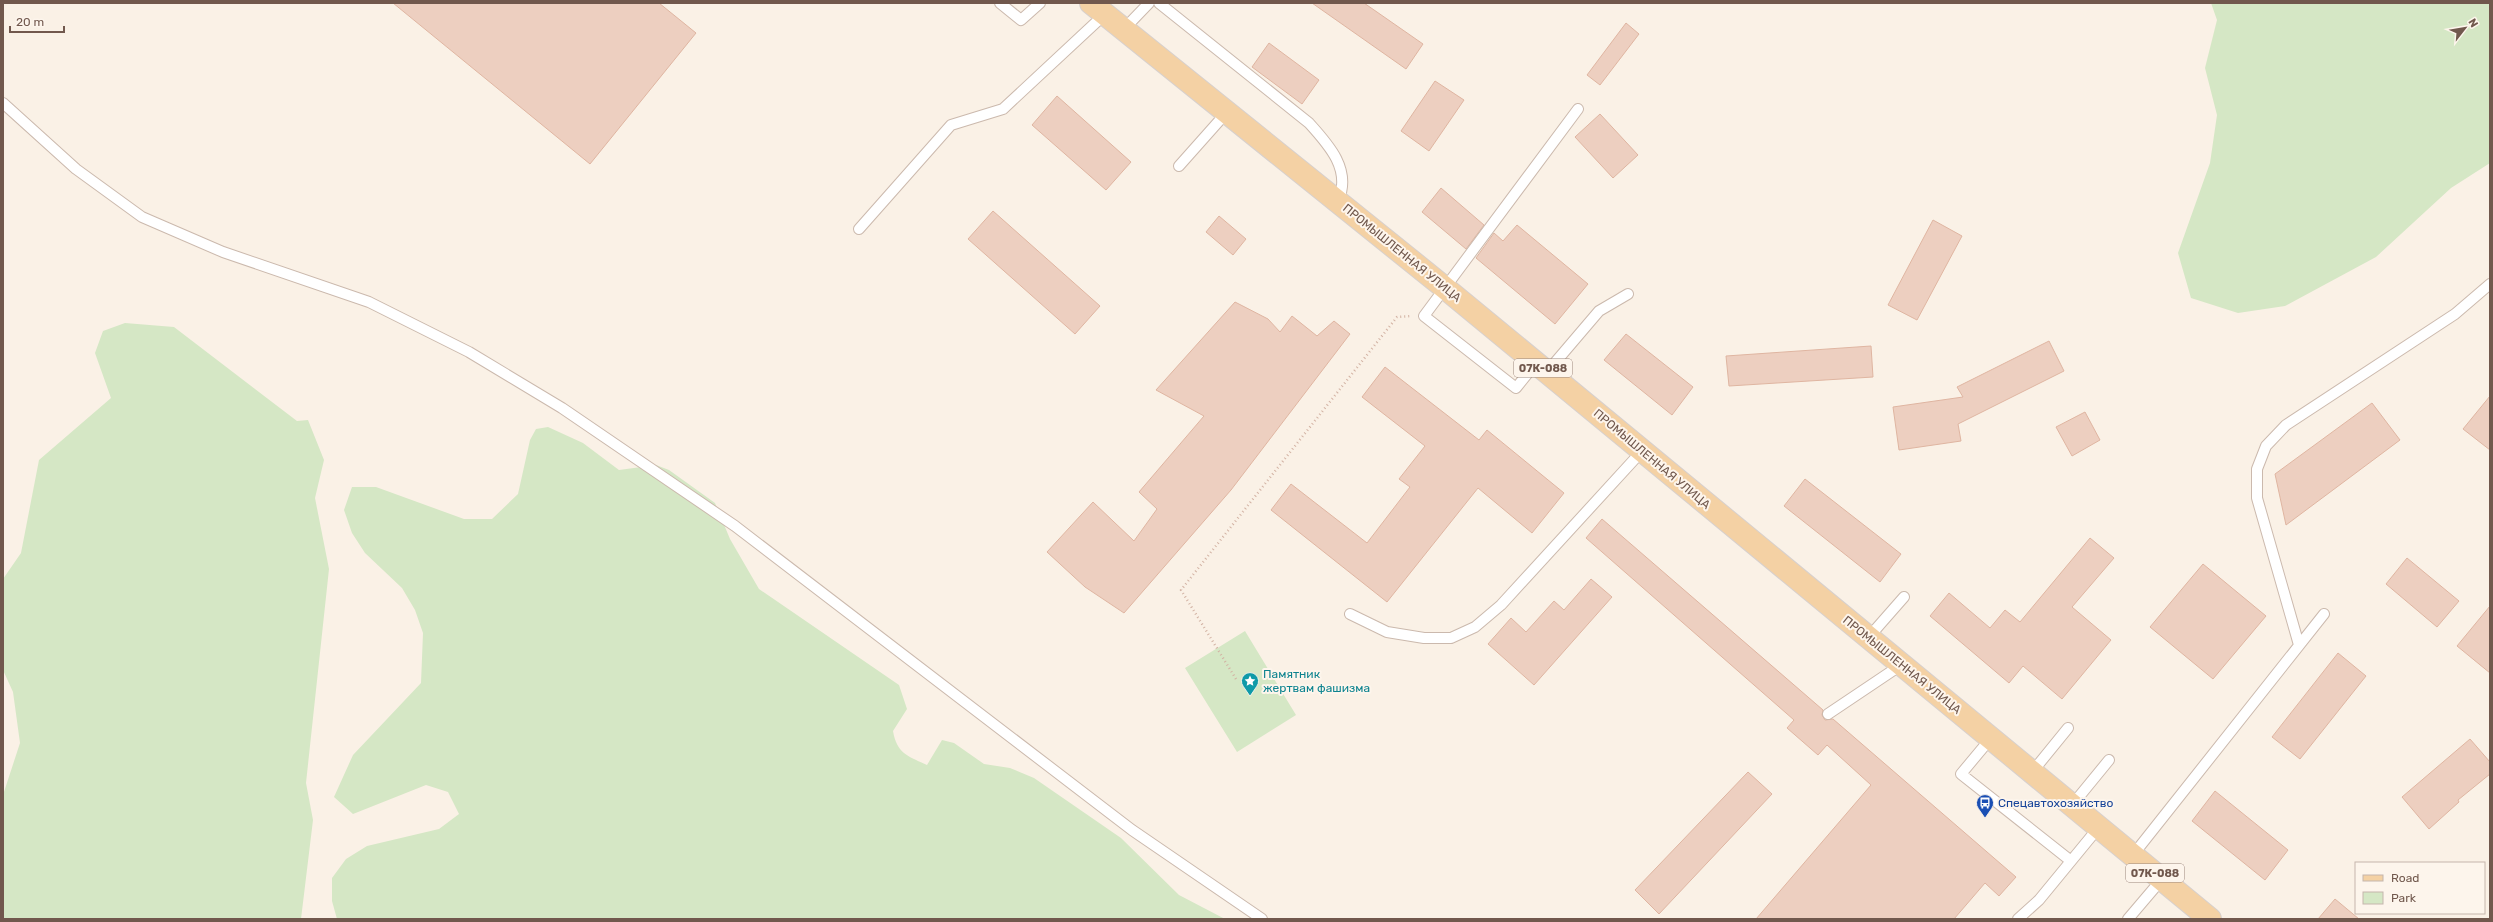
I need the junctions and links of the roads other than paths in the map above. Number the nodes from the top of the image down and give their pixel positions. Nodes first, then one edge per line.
1 (1000, 3) edge
2 (1040, 3) edge
3 (1149, 3) edge
4 (1159, 3) edge
5 (1098, 8) edge
6 (1124, 29) junction
7 (3, 103) edge
8 (1578, 109) dead end
9 (1227, 112) junction
10 (1179, 166) dead end
11 (1338, 201) junction
12 (859, 229) dead end
13 (2490, 284) edge
14 (1445, 288) junction
15 (1628, 294) dead end
16 (1541, 367) junction
17 (1642, 451) junction
18 (1904, 597) dead end
19 (1350, 614) dead end
20 (2324, 614) dead end
21 (1868, 638) junction
22 (2299, 645) junction
23 (1901, 665) junction
24 (1828, 714) dead end
25 (2068, 728) dead end
26 (1991, 738) junction
27 (2109, 760) dead end
28 (2033, 771) junction
29 (2073, 804) junction
30 (2099, 827) junction
31 (2133, 855) junction
32 (2071, 861) junction
33 (2162, 880) junction
34 (1262, 919) edge
35 (2018, 919) edge
36 (2128, 919) edge
37 (2210, 919) edge

1 - 2 lane
3 - 6 lane
4 - 11 lane
5 - 6 main road, ПРОМЫШЛЕННАЯ УЛИЦА / 07К-088
5 - 12 lane
6 - 9 main road, ПРОМЫШЛЕННАЯ УЛИЦА / 07К-088
7 - 34 lane
8 - 14 lane
9 - 10 lane
9 - 11 main road, ПРОМЫШЛЕННАЯ УЛИЦА / 07К-088
11 - 14 main road, ПРОМЫШЛЕННАЯ УЛИЦА / 07К-088
13 - 22 lane
14 - 16 main road, ПРОМЫШЛЕННАЯ УЛИЦА / 07К-088
14 - 16 lane
15 - 16 lane
16 - 17 main road, ПРОМЫШЛЕННАЯ УЛИЦА / 07К-088
17 - 19 lane
17 - 21 main road, ПРОМЫШЛЕННАЯ УЛИЦА / 07К-088
18 - 21 lane
20 - 22 lane
21 - 23 main road, ПРОМЫШЛЕННАЯ УЛИЦА / 07К-088
22 - 31 lane
23 - 24 lane
23 - 26 main road, ПРОМЫШЛЕННАЯ УЛИЦА / 07К-088
25 - 28 lane
26 - 28 main road, ПРОМЫШЛЕННАЯ УЛИЦА / 07К-088
26 - 32 lane
27 - 29 lane
28 - 29 main road, ПРОМЫШЛЕННАЯ УЛИЦА / 07К-088
29 - 30 main road, ПРОМЫШЛЕННАЯ УЛИЦА / 07К-088
30 - 31 main road, ПРОМЫШЛЕННАЯ УЛИЦА / 07К-088
30 - 32 lane
31 - 33 main road, ПРОМЫШЛЕННАЯ УЛИЦА / 07К-088
32 - 35 lane
33 - 36 lane
33 - 37 main road, ПРОМЫШЛЕННАЯ УЛИЦА / 07К-088

